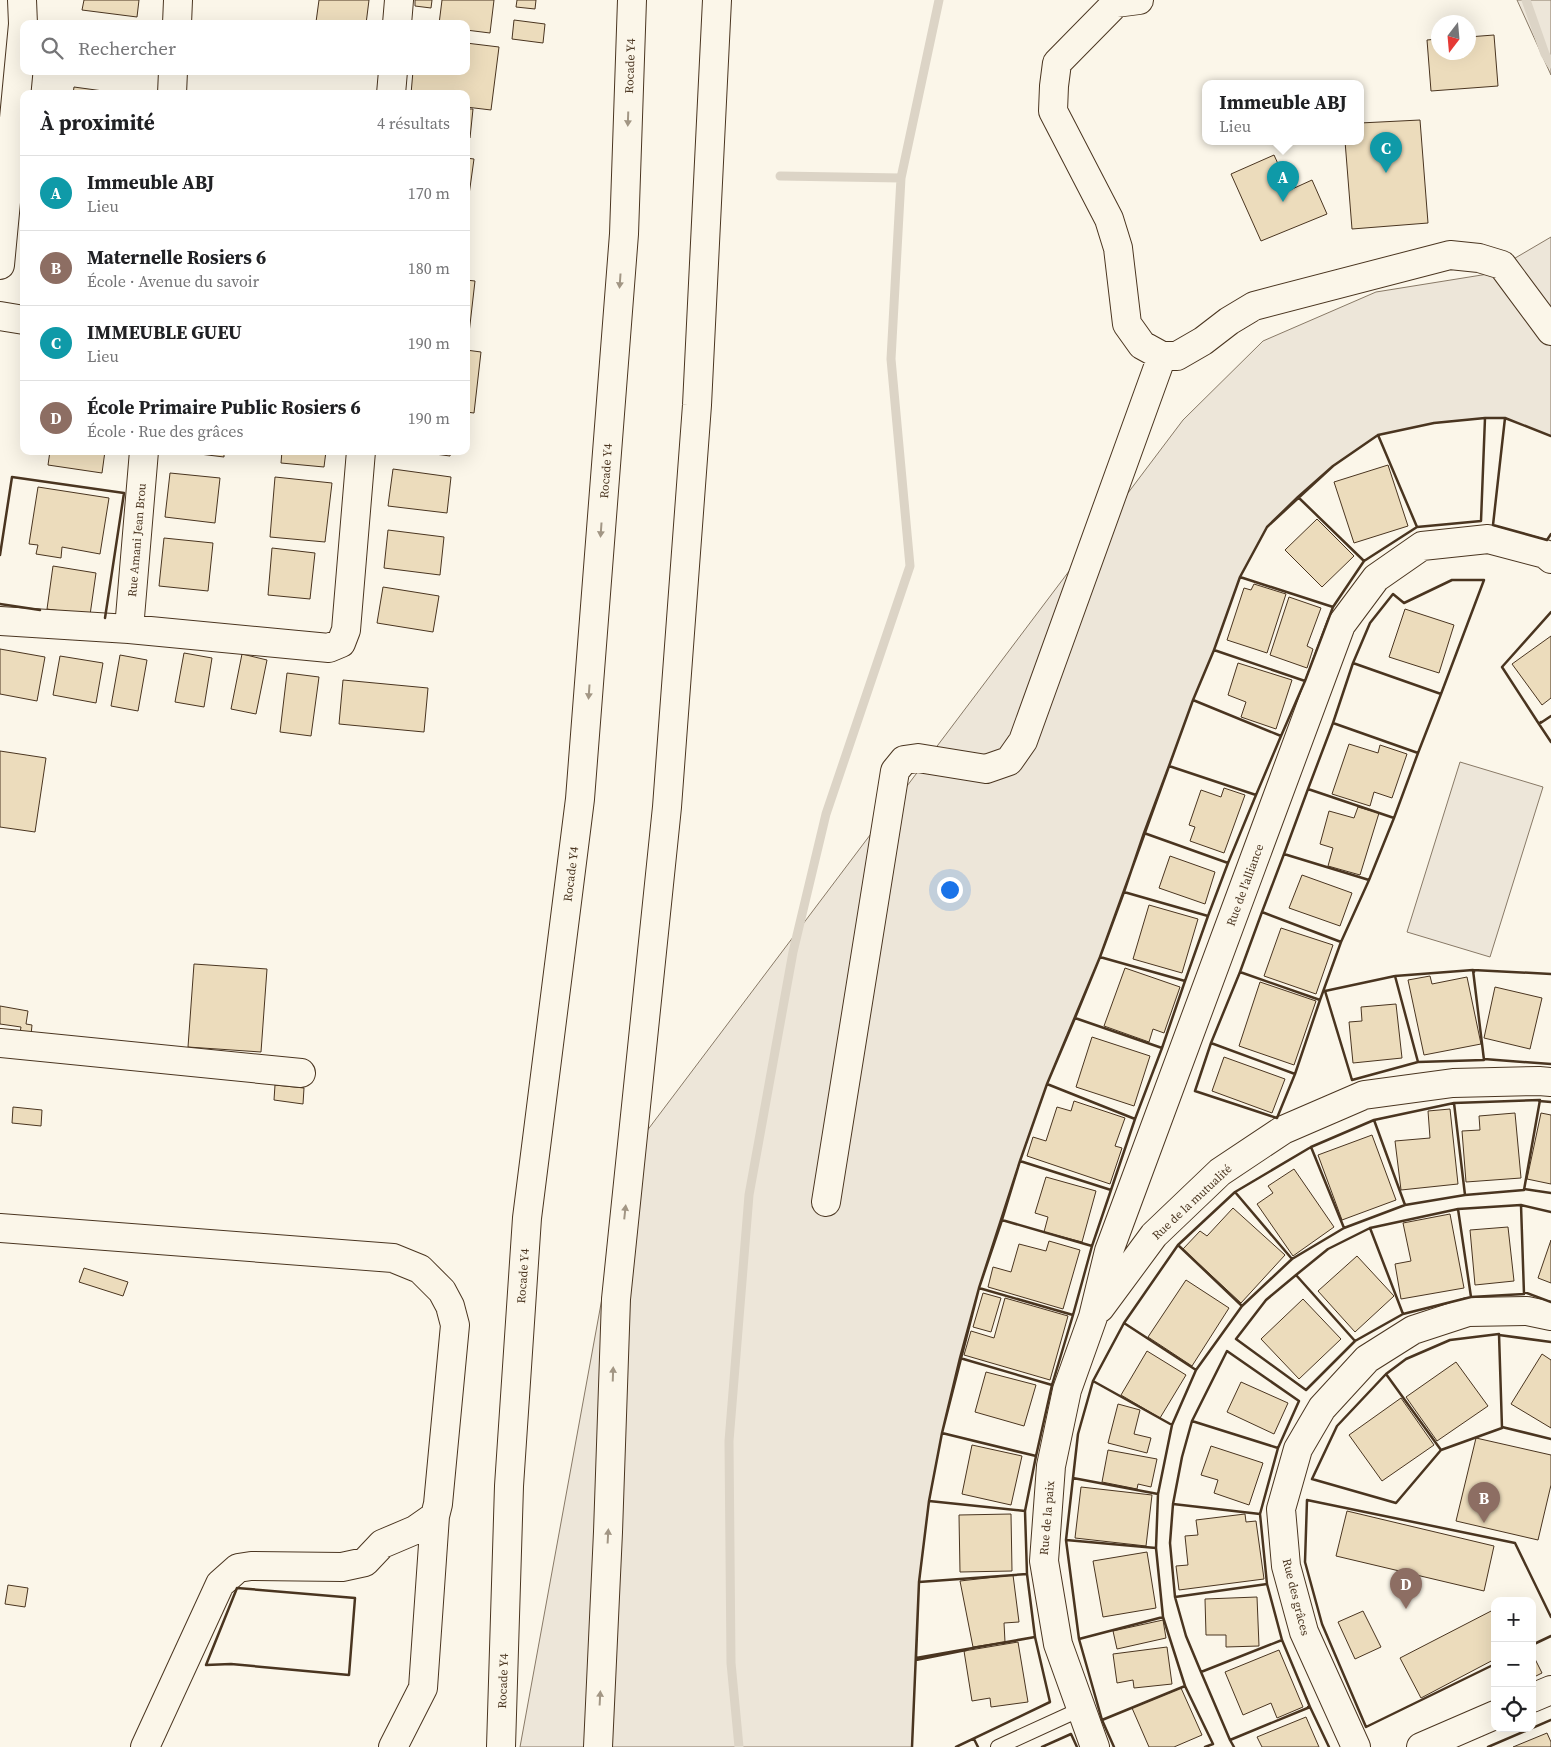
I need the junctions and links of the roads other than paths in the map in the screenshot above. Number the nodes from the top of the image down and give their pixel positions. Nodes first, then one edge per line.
1 (22, 0) edge
2 (178, 0) edge
3 (399, 0) edge
4 (632, 0) edge
5 (717, 0) edge
6 (1124, 1) edge
7 (23, 20) edge
8 (177, 20) edge
9 (397, 20) edge
10 (20, 55) edge
11 (173, 75) edge
12 (393, 75) edge
13 (172, 90) edge
14 (392, 90) edge
15 (0, 265) edge
16 (0, 316) edge
17 (20, 319) edge
18 (1551, 331) edge
19 (1162, 356) junction
20 (144, 455) edge
21 (361, 455) edge
22 (1551, 559) edge
23 (0, 621) edge
24 (129, 629) junction
25 (0, 1043) edge
26 (301, 1073) dead end
27 (1551, 1082) edge
28 (826, 1202) dead end
29 (0, 1228) edge
30 (1551, 1316) edge
31 (1093, 1317) junction
32 (435, 1516) junction
33 (1551, 1690) edge
34 (1536, 1696) edge
35 (1081, 1709) junction
36 (1491, 1717) edge
37 (145, 1747) edge
38 (393, 1747) edge
39 (501, 1747) edge
40 (598, 1747) edge
41 (998, 1747) edge
42 (1095, 1747) edge
43 (1356, 1747) edge
44 (1421, 1747) edge

1 - 7 main road
2 - 8 main road
3 - 9 main road
4 -> 39 main road, Rocade Y4
40 -> 5 main road
6 - 19 main road
10 - 15 main road
11 - 13 main road
12 - 14 main road
16 - 17 main road
18 - 19 main road
19 - 28 main road
20 - 24 main road, Rue Amani Jean Brou
21 - 24 main road
22 - 31 main road, Rue de l'alliance
23 - 24 main road
25 - 26 main road
27 - 31 main road, Rue de la mutualité
29 - 32 main road
30 - 43 main road, Rue des grâces
31 - 35 main road, Rue de la paix
32 - 37 main road
32 - 38 main road
33 - 34 main road
35 - 41 lane
35 - 42 main road, Rue de la paix
36 - 44 main road

